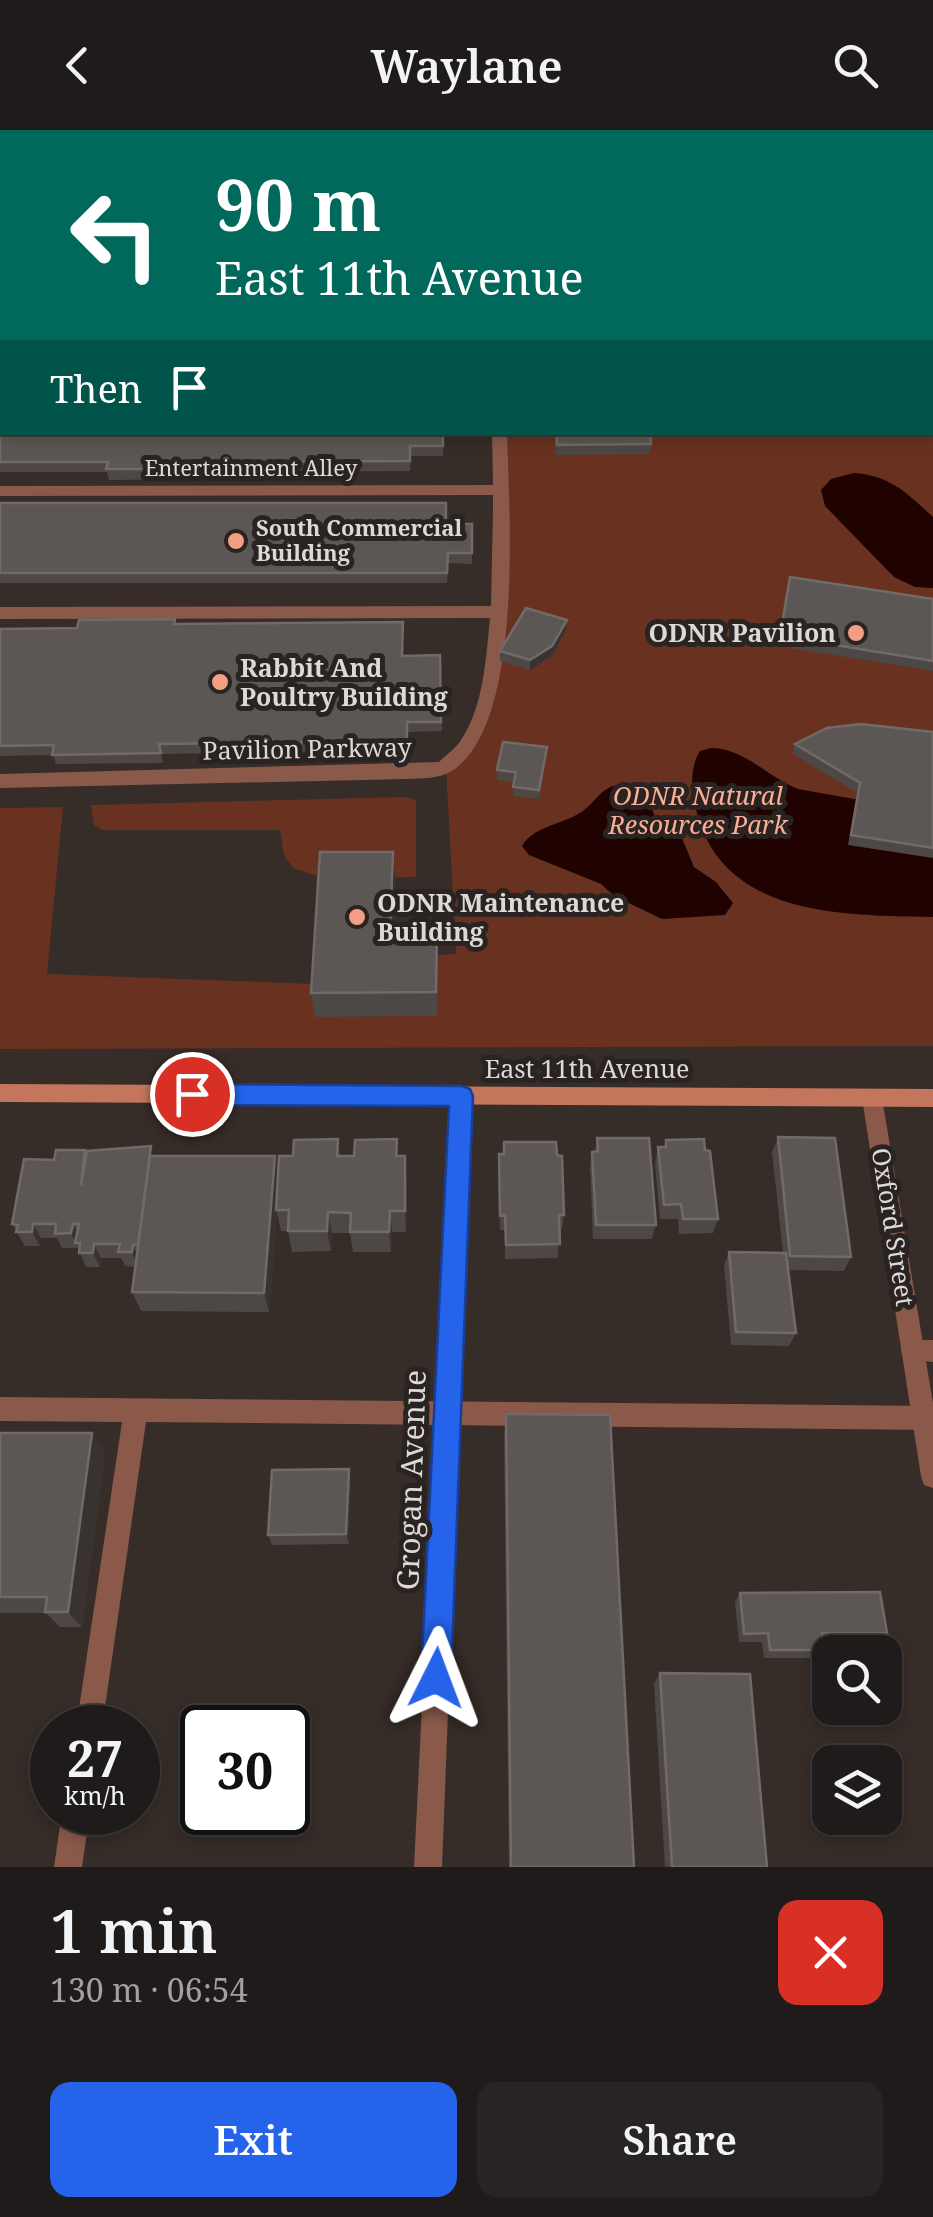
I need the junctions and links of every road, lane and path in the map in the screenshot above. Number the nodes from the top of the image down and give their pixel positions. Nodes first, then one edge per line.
1 (500, 435) edge
2 (501, 490) junction
3 (0, 491) edge
4 (498, 612) junction
5 (0, 613) edge
6 (0, 781) edge
7 (0, 1094) edge
8 (462, 1096) junction
9 (872, 1098) junction
10 (933, 1098) edge
11 (923, 1352) edge
12 (0, 1408) edge
13 (136, 1410) junction
14 (448, 1414) junction
15 (928, 1418) edge
16 (933, 1476) edge
17 (91, 1705) edge
18 (73, 1835) edge
19 (68, 1867) edge
20 (428, 1867) edge

1 - 2 street, Pavilion Parkway
2 - 3 street, Entertainment Alley
2 - 4 street, Pavilion Parkway
4 - 5 street
4 - 6 street, Pavilion Parkway
7 - 8 street, East 11th Avenue
8 - 9 street, East 11th Avenue
8 - 14 street, Grogan Avenue
9 - 10 street, East 11th Avenue
9 - 11 street, Oxford Street
11 - 15 street, Oxford Street
12 - 13 street
13 - 14 street
13 - 17 street
14 - 15 street
14 - 20 street, Grogan Avenue
15 - 16 street, Oxford Street
18 - 19 street

